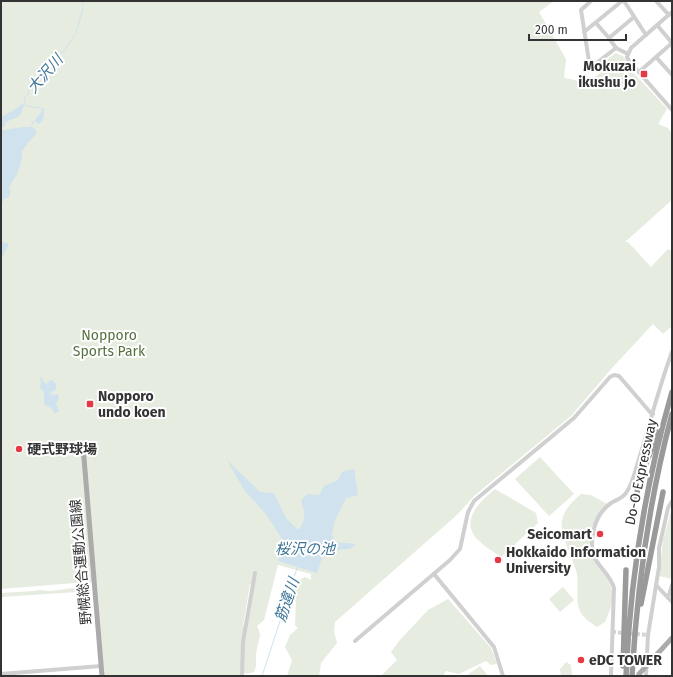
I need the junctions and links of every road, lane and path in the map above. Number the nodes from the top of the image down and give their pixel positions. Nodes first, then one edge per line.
1 (591, 1) edge
2 (623, 1) edge
3 (656, 1) edge
4 (670, 13) edge
5 (634, 17) junction
6 (596, 23) junction
7 (656, 26) junction
8 (584, 32) junction
9 (646, 35) junction
10 (610, 38) junction
11 (672, 43) edge
12 (616, 48) junction
13 (628, 54) junction
14 (656, 57) junction
15 (639, 72) junction
16 (672, 75) edge
17 (672, 110) edge
18 (672, 352) edge
19 (672, 392) edge
20 (653, 414) junction
21 (669, 414) edge
22 (83, 446) dead end
23 (663, 492) dead end
24 (635, 500) dead end
25 (672, 501) edge
26 (626, 570) dead end
27 (255, 573) dead end
28 (434, 574) junction
29 (656, 585) junction
30 (672, 586) edge
31 (668, 598) junction
32 (672, 602) edge
33 (634, 637) junction
34 (672, 638) edge
35 (355, 641) dead end
36 (647, 665) junction
37 (101, 666) junction
38 (1, 674) edge
39 (639, 674) dead end
40 (102, 676) edge
41 (242, 676) edge
42 (503, 676) edge
43 (611, 676) edge
44 (623, 676) edge
45 (626, 676) edge
46 (632, 676) edge
47 (646, 676) edge

1 - 8 street
2 - 5 street
2 - 6 street
3 - 4 street
4 - 7 street
5 - 9 street
5 - 10 street
6 - 8 street
6 - 10 street
7 - 9 street
7 - 11 street
8 - 12 street
9 - 13 street
10 - 12 street
11 - 14 street
12 - 13 street
13 - 15 street
14 - 15 street
14 - 16 street
15 - 17 street
18 - 20 street
19 - 21 highway, Do-O Expressway
20 - 28 street
20 - 43 street
21 - 24 highway
21 - 33 highway, Do-O Expressway
21 - 45 highway, Do-O Expressway
22 - 37 main road, 野幌総合運動公園線
23 - 33 highway
25 - 29 street
26 - 44 highway
27 - 41 street
28 - 35 street
28 - 42 street
29 - 31 street
29 - 36 street
30 - 31 street
31 - 32 street
33 - 46 highway, Do-O Expressway
34 - 36 main road
36 - 39 main road
36 - 47 street
37 - 38 street
37 - 40 main road, 野幌総合運動公園線

